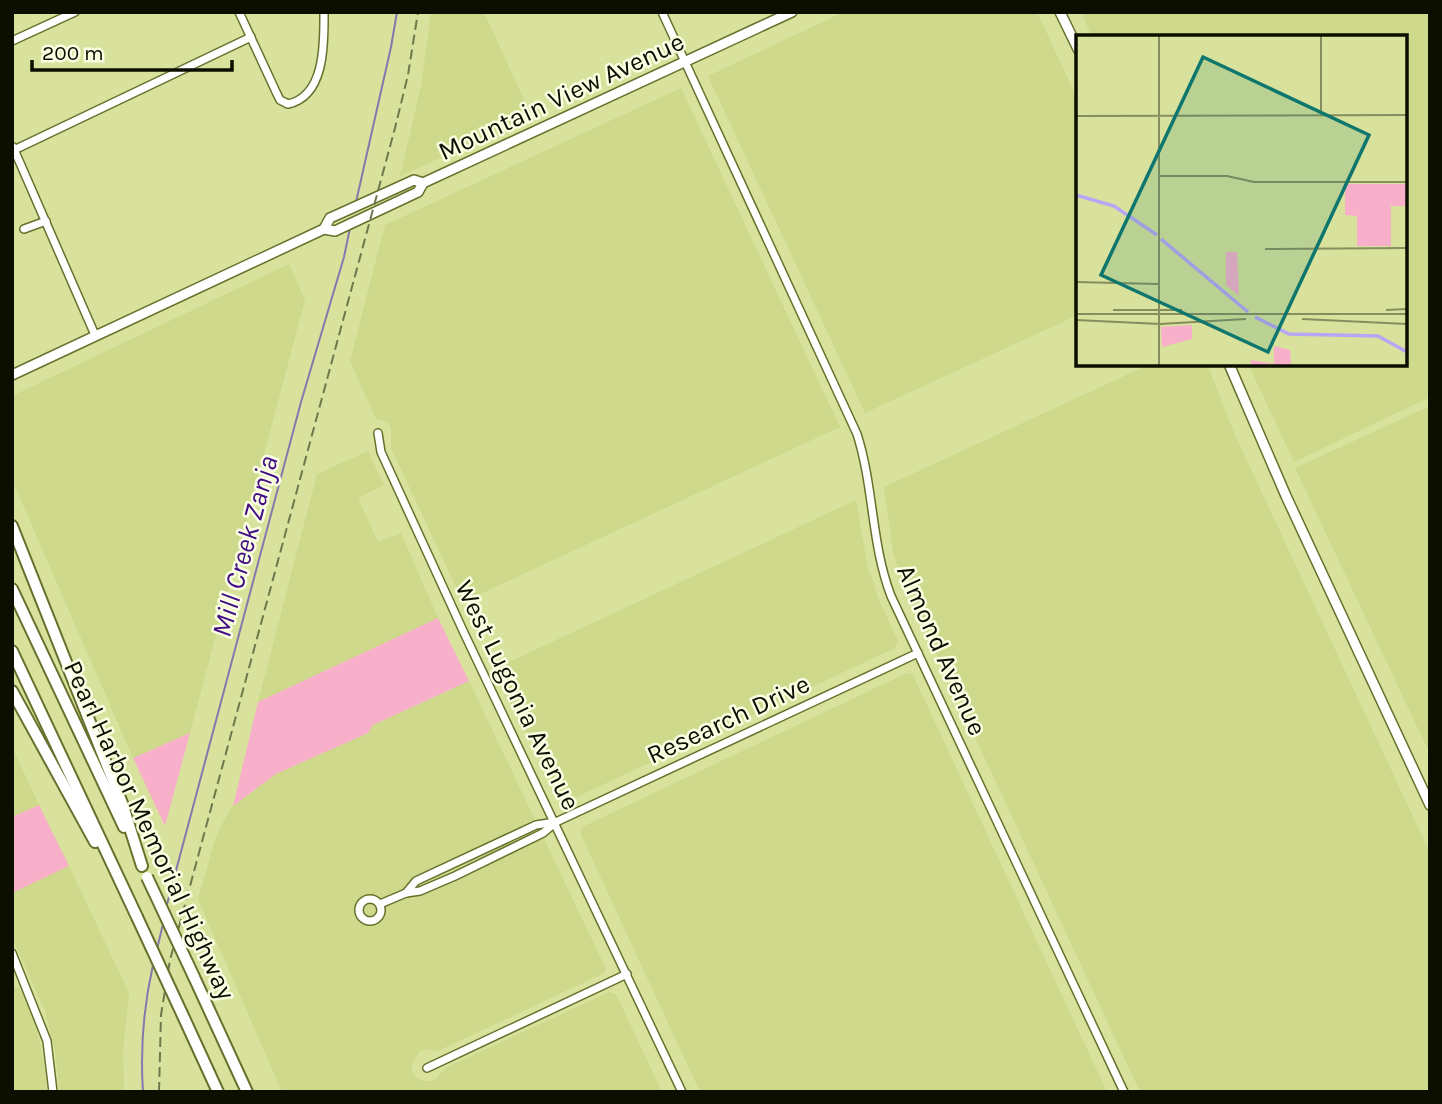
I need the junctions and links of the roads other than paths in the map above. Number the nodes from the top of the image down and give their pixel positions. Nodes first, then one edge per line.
1 (75, 12) edge
2 (239, 12) edge
3 (324, 12) edge
4 (662, 12) edge
5 (792, 12) edge
6 (1060, 12) edge
7 (251, 37) junction
8 (12, 41) edge
9 (1076, 45) edge
10 (685, 62) junction
11 (13, 148) edge
12 (423, 183) junction
13 (46, 221) junction
14 (24, 229) dead end
15 (324, 229) junction
16 (95, 335) junction
17 (1230, 366) edge
18 (12, 375) edge
19 (378, 433) dead end
20 (12, 526) edge
21 (12, 589) edge
22 (12, 651) edge
23 (918, 653) junction
24 (12, 691) edge
25 (1427, 792) edge
26 (1430, 805) edge
27 (556, 822) junction
28 (142, 866) junction
29 (129, 900) junction
30 (380, 904) dead end
31 (12, 953) edge
32 (22, 973) junction
33 (627, 974) junction
34 (12, 977) edge
35 (427, 1068) dead end
36 (52, 1092) edge
37 (218, 1092) edge
38 (247, 1092) edge
39 (682, 1092) edge
40 (1124, 1092) edge

1 - 8 street
2 - 7 street
3 - 7 street
4 - 10 street, Almond Avenue
5 - 10 main road, Mountain View Avenue
6 - 9 main road
7 - 11 street
10 - 12 main road, Mountain View Avenue
10 - 23 street, Almond Avenue
11 - 13 street
12 - 15 main road, Mountain View Avenue
12 - 15 main road, Mountain View Avenue
13 - 14 street
13 - 16 street
15 - 16 main road, Mountain View Avenue
16 - 18 main road, Mountain View Avenue
17 - 25 main road
19 - 27 street, West Lugonia Avenue
20 - 28 highway
21 - 28 highway, Pearl Harbor Memorial Highway
22 - 29 highway, Pearl Harbor Memorial Highway
23 - 27 street, Research Drive
23 - 40 street, Almond Avenue
24 - 29 highway
25 - 26 main road
27 - 30 street, Research Drive
27 - 33 street, West Lugonia Avenue
28 - 38 highway, Pearl Harbor Memorial Highway, bridge
29 - 37 highway, Pearl Harbor Memorial Highway, bridge
31 - 32 street
32 - 34 street
32 - 36 street
33 - 35 street
33 - 39 street, West Lugonia Avenue

